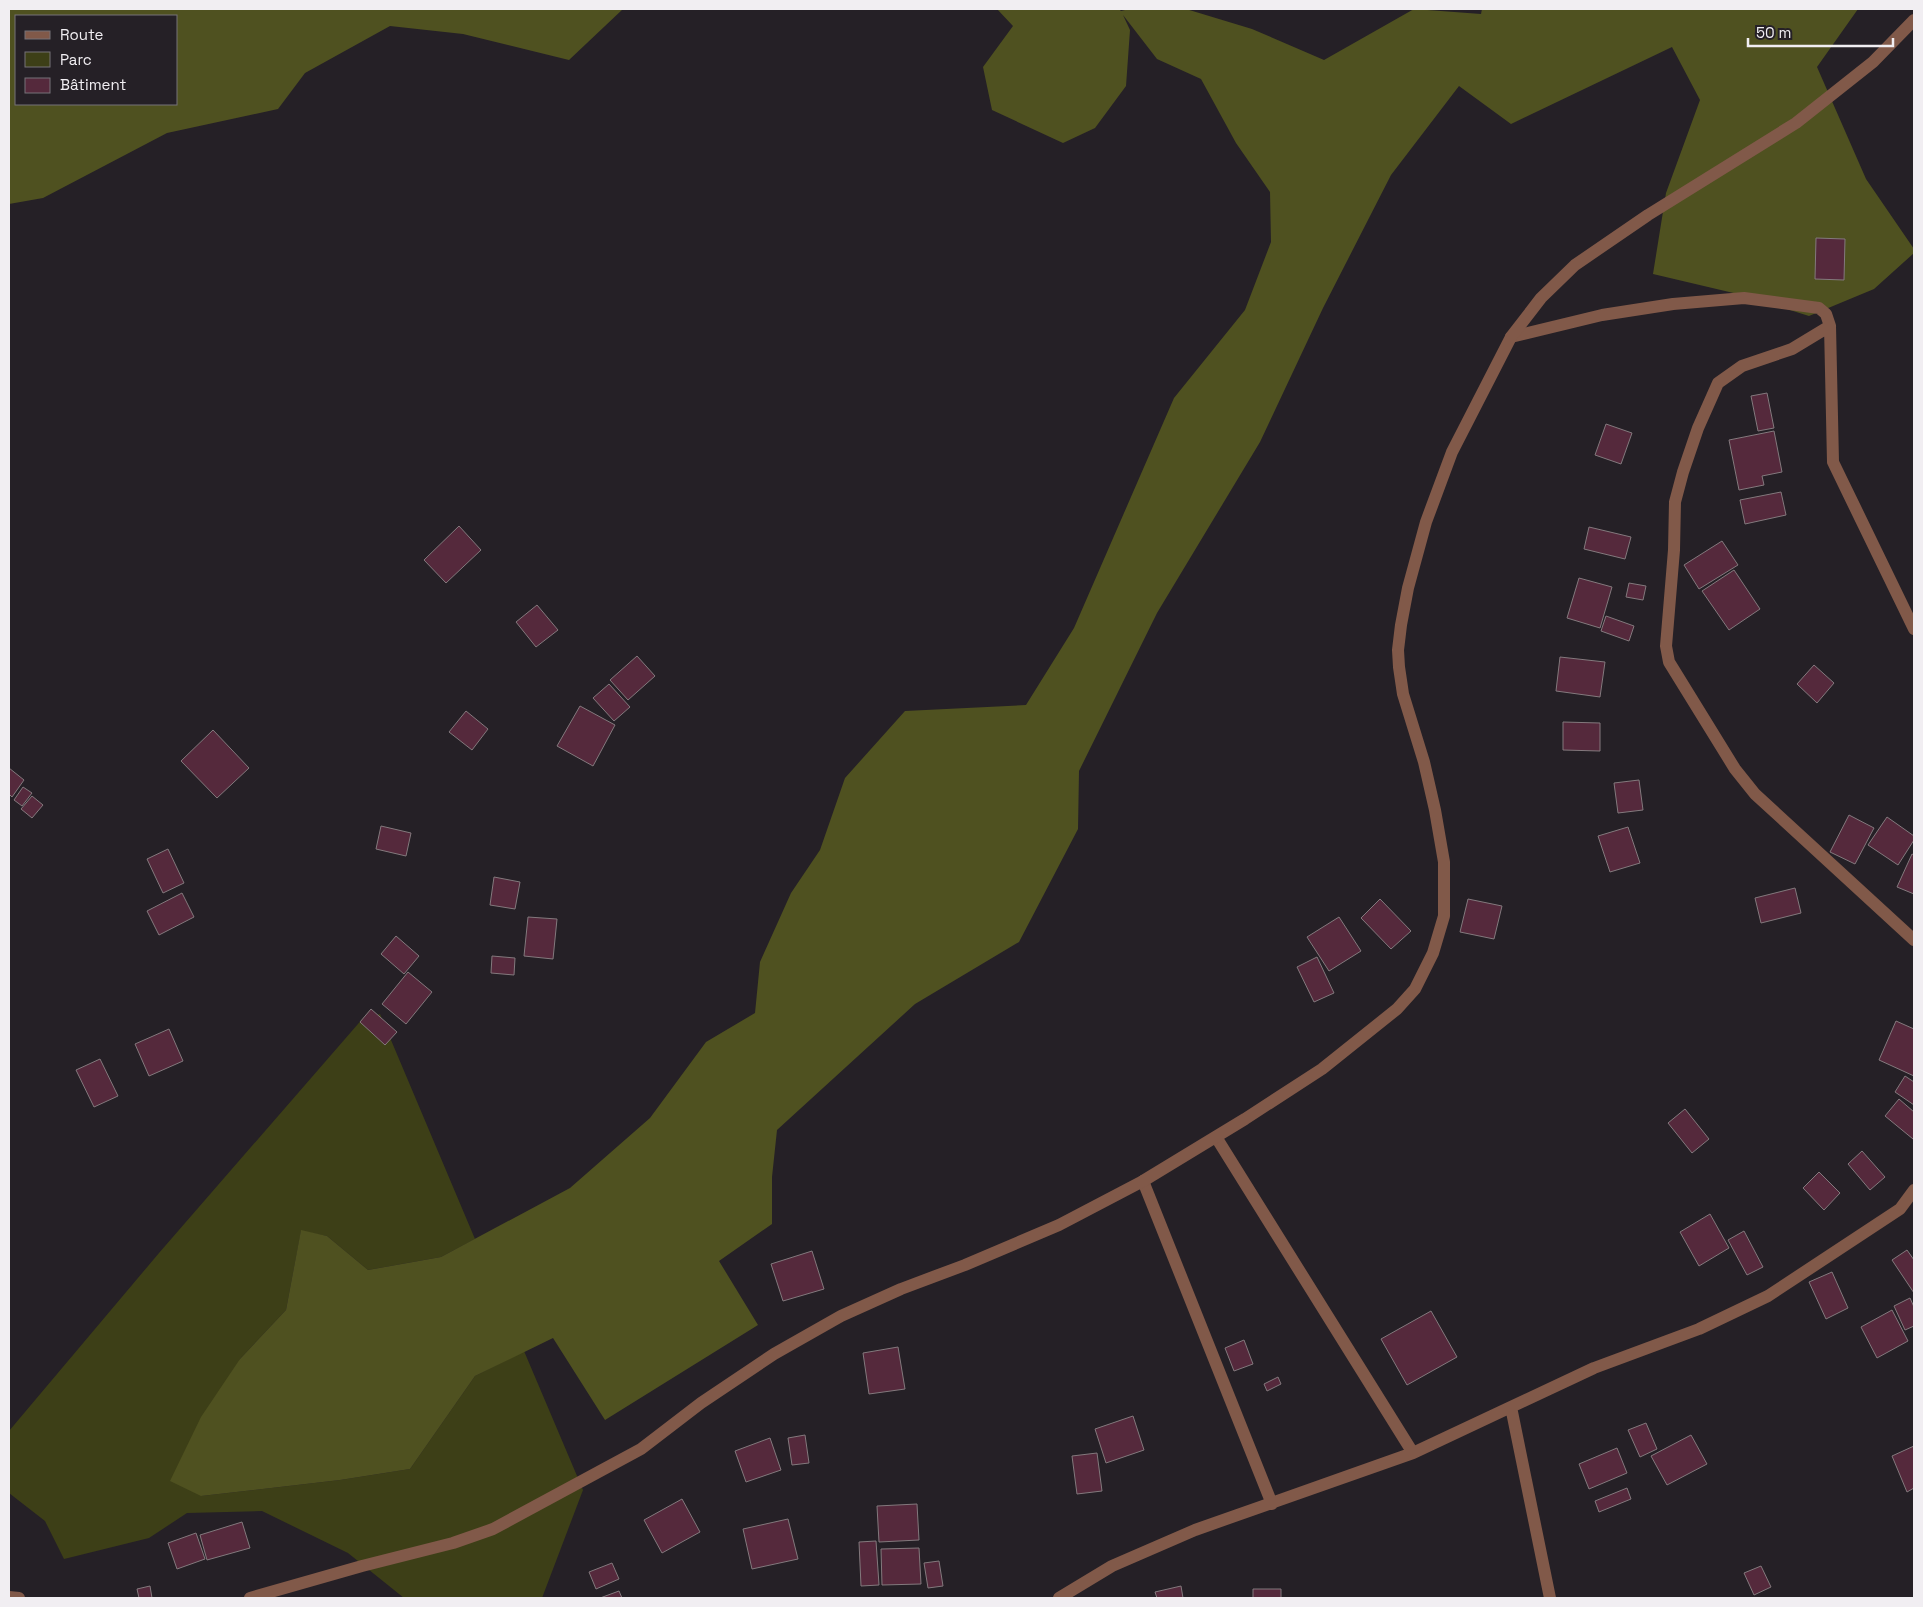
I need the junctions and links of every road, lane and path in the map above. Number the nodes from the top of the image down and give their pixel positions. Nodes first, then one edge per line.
1 (1914, 20) edge
2 (1830, 326) junction
3 (1511, 337) junction
4 (1914, 629) edge
5 (1914, 940) edge
6 (1216, 1137) junction
7 (1143, 1181) junction
8 (1914, 1190) edge
9 (1511, 1407) junction
10 (1413, 1453) junction
11 (1272, 1504) junction
12 (9, 1597) edge
13 (18, 1598) edge
14 (250, 1598) edge
15 (1060, 1598) edge
16 (1550, 1598) edge

1 - 3 street
2 - 3 street
2 - 4 street
2 - 5 street
3 - 6 street
6 - 7 street
6 - 10 street
7 - 11 street
7 - 14 street
8 - 9 street
9 - 10 street
9 - 16 street
10 - 11 street
11 - 15 street
12 - 13 street

